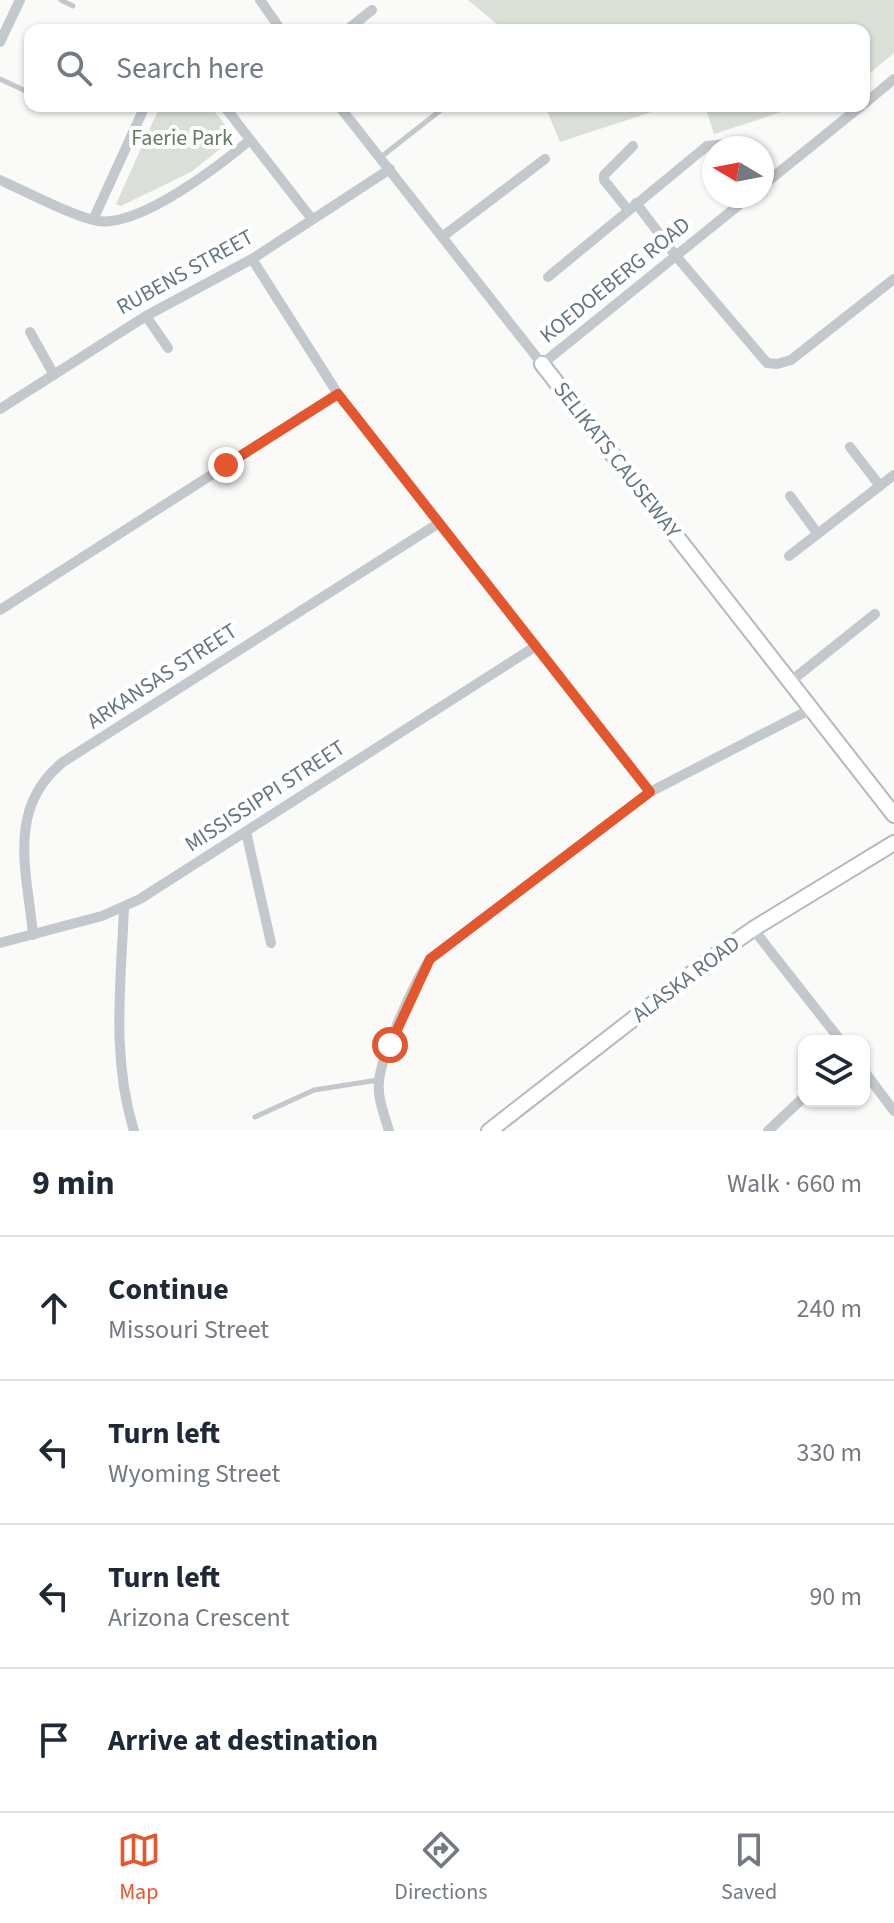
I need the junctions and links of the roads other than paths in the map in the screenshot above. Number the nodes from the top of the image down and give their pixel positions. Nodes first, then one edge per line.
1 (20, 0) edge
2 (61, 0) edge
3 (260, 0) edge
4 (73, 6) dead end
5 (372, 10) dead end
6 (277, 24) edge
7 (354, 24) edge
8 (0, 42) edge
9 (0, 79) edge
10 (894, 79) edge
11 (24, 90) edge
12 (870, 98) edge
13 (142, 112) edge
14 (229, 112) edge
15 (344, 112) edge
16 (438, 112) edge
17 (853, 112) edge
18 (250, 140) junction
19 (633, 146) dead end
20 (702, 150) edge
21 (381, 158) junction
22 (545, 159) dead end
23 (390, 169) junction
24 (774, 176) edge
25 (0, 180) edge
26 (632, 206) junction
27 (735, 208) edge
28 (312, 219) junction
29 (93, 220) junction
30 (442, 237) junction
31 (676, 256) junction
32 (252, 259) junction
33 (548, 277) dead end
34 (894, 279) edge
35 (146, 316) junction
36 (30, 332) dead end
37 (168, 348) dead end
38 (542, 364) junction
39 (54, 375) junction
40 (338, 394) junction
41 (0, 409) edge
42 (850, 447) dead end
43 (894, 475) edge
44 (880, 486) junction
45 (790, 496) dead end
46 (439, 523) junction
47 (818, 534) junction
48 (789, 556) dead end
49 (0, 610) edge
50 (875, 614) dead end
51 (536, 646) junction
52 (791, 681) junction
53 (811, 709) junction
54 (650, 792) junction
55 (894, 815) edge
56 (246, 832) junction
57 (894, 843) edge
58 (124, 907) junction
59 (753, 929) junction
60 (33, 935) junction
61 (0, 943) edge
62 (271, 943) dead end
63 (836, 1035) edge
64 (870, 1079) edge
65 (379, 1080) junction
66 (798, 1103) edge
67 (894, 1111) edge
68 (255, 1117) dead end
69 (134, 1131) edge
70 (389, 1131) edge
71 (489, 1131) edge
72 (768, 1131) edge

1 - 8 street
2 - 4 lane
3 - 6 street
5 - 7 street
9 - 11 lane
10 - 12 street
13 - 29 street
14 - 18 street
15 - 21 street, SELIKATS CAUSEWAY
16 - 21 lane
17 - 24 street
18 - 28 street
18 - 29 street
19 - 26 street
20 - 26 street
21 - 23 street, SELIKATS CAUSEWAY
22 - 30 street
23 - 28 street, RUBENS STREET
23 - 30 street, SELIKATS CAUSEWAY
25 - 29 street
26 - 31 street
26 - 33 street
27 - 31 street, KOEDOEBERG ROAD
28 - 32 street, RUBENS STREET
30 - 38 street, SELIKATS CAUSEWAY
31 - 34 street
31 - 38 street, KOEDOEBERG ROAD
32 - 35 street, RUBENS STREET
32 - 40 street
35 - 37 street
35 - 39 street, RUBENS STREET
36 - 39 street
38 - 52 street, SELIKATS CAUSEWAY
39 - 41 street, RUBENS STREET
40 - 46 street
40 - 49 street
42 - 44 street
43 - 44 street
44 - 47 street
45 - 47 street
46 - 51 street
46 - 60 street, ARKANSAS STREET
47 - 48 street
50 - 52 street
51 - 54 street
51 - 56 street, MISSISSIPPI STREET
52 - 53 street, SELIKATS CAUSEWAY
53 - 54 street
53 - 55 street, SELIKATS CAUSEWAY
54 - 65 street
56 - 58 street, MISSISSIPPI STREET
56 - 62 street
57 - 59 street, ALASKA ROAD
58 - 60 street, MISSISSIPPI STREET
58 - 69 street
59 - 63 street
59 - 71 street, ALASKA ROAD
60 - 61 street, MISSISSIPPI STREET
64 - 67 street
65 - 68 lane
65 - 70 street
66 - 72 street

